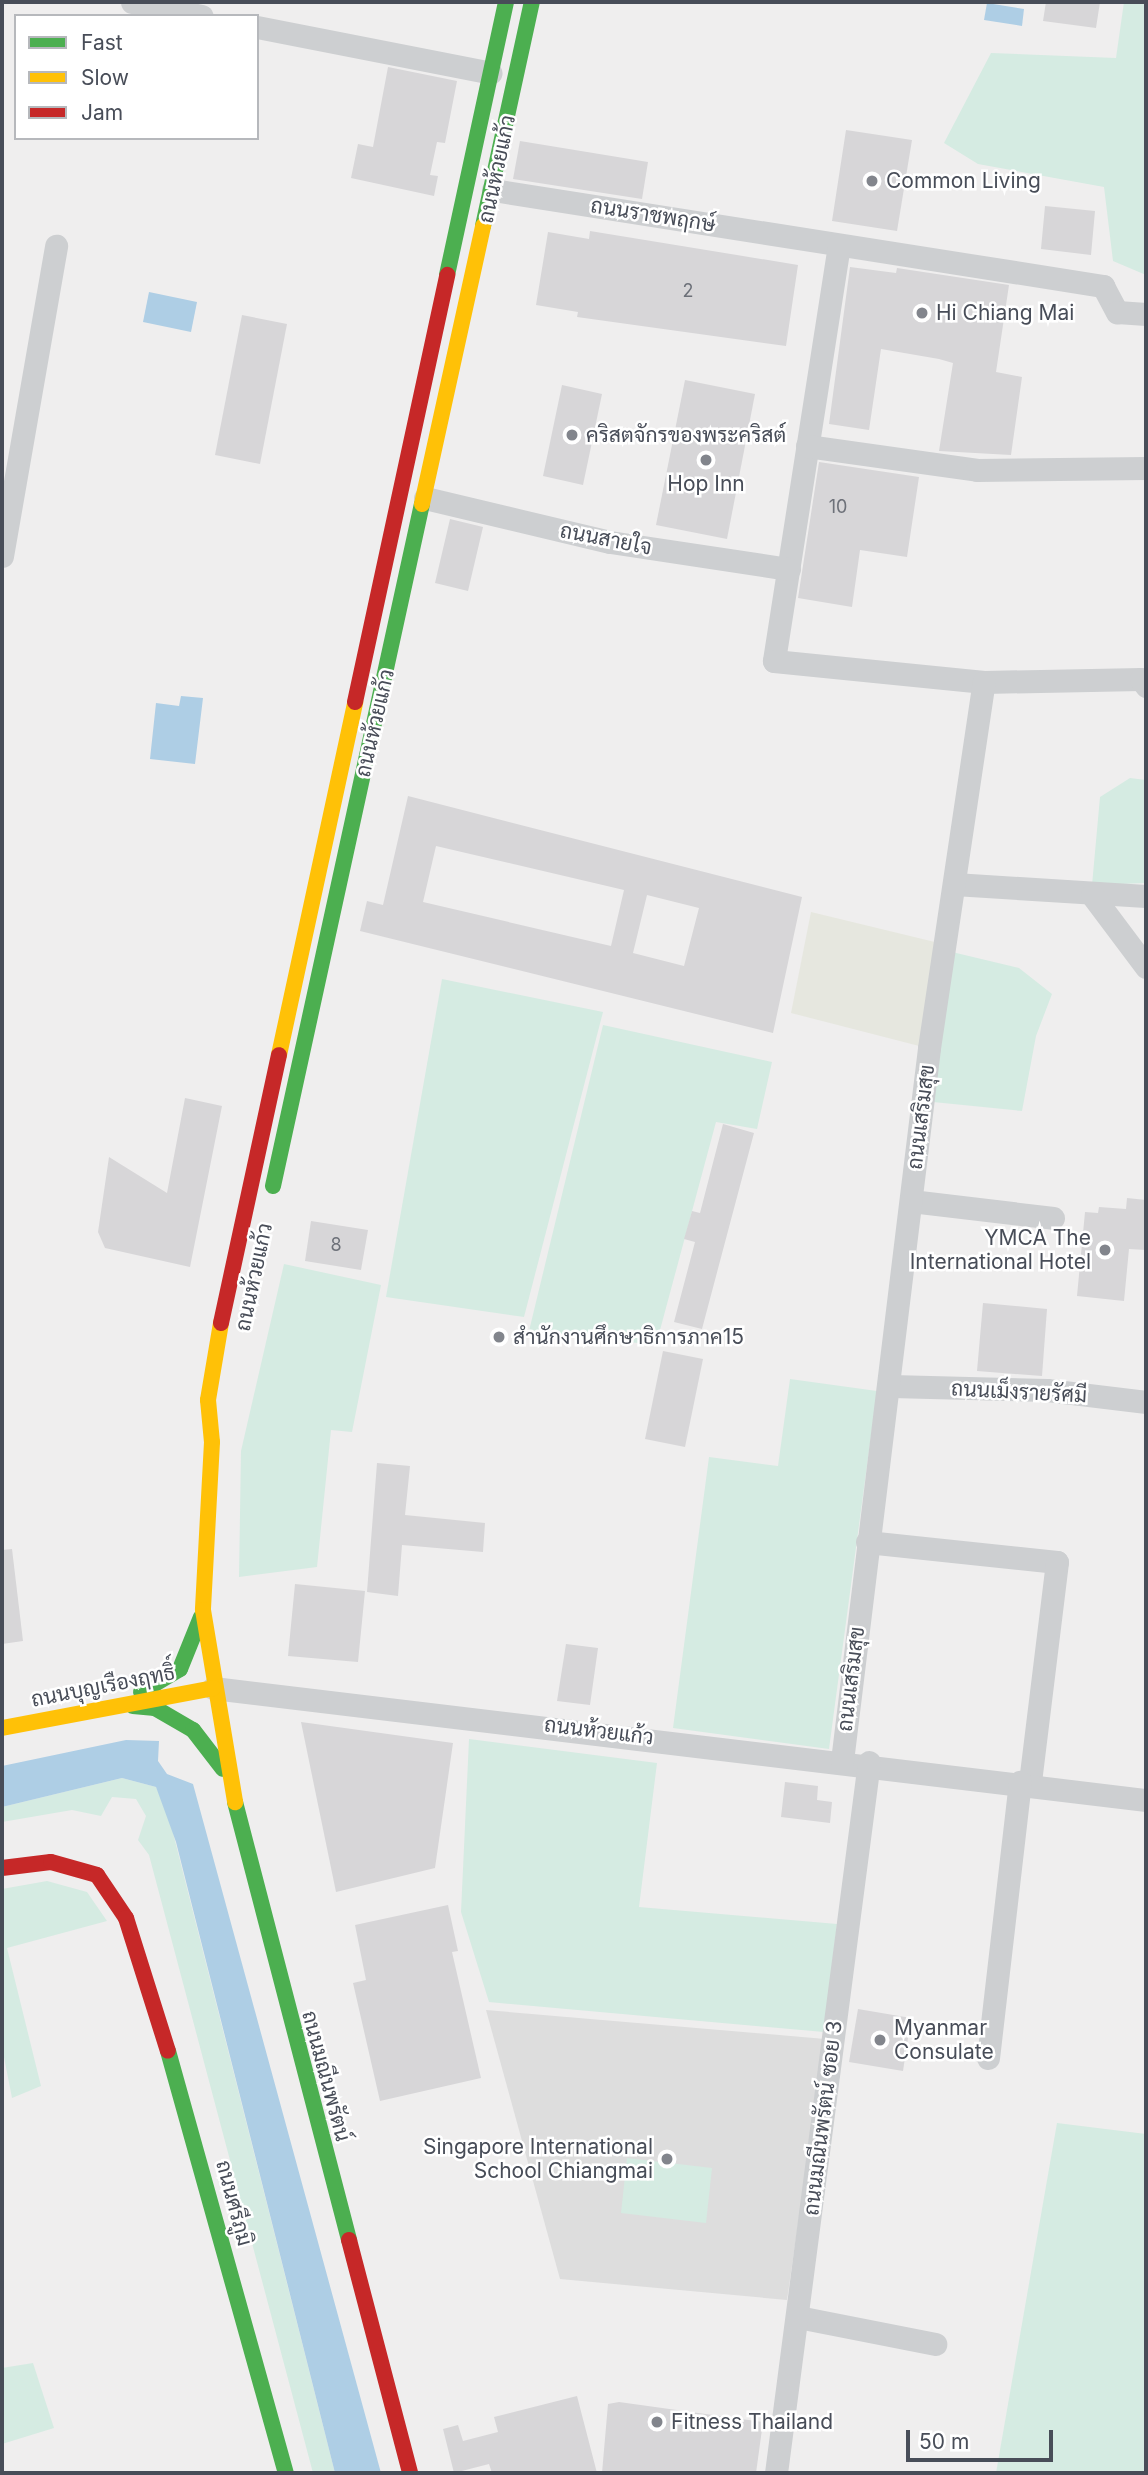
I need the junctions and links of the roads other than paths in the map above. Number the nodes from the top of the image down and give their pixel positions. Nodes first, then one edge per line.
1 (132, 2) edge
2 (506, 2) edge
3 (532, 2) edge
4 (192, 14) edge
5 (259, 27) edge
6 (491, 73) junction
7 (468, 184) junction
8 (493, 190) junction
9 (839, 245) junction
10 (56, 246) dead end
11 (1146, 314) edge
12 (807, 446) junction
13 (1146, 468) edge
14 (425, 498) junction
15 (2, 556) edge
16 (789, 569) junction
17 (984, 682) junction
18 (1146, 686) edge
19 (954, 884) junction
20 (1092, 895) junction
21 (1146, 896) edge
22 (1146, 967) edge
23 (911, 1201) junction
24 (269, 1205) dead end
25 (1054, 1218) dead end
26 (891, 1387) junction
27 (1146, 1402) edge
28 (228, 1404) dead end
29 (212, 1442) junction
30 (867, 1542) junction
31 (203, 1611) junction
32 (213, 1688) junction
33 (114, 1704) junction
34 (2, 1728) edge
35 (842, 1761) junction
36 (869, 1762) junction
37 (229, 1780) junction
38 (1025, 1782) junction
39 (1146, 1800) edge
40 (2, 1868) edge
41 (988, 2058) dead end
42 (798, 2317) junction
43 (934, 2344) dead end
44 (286, 2473) edge
45 (410, 2473) edge
46 (776, 2473) edge

1 - 4 street
2 - 6 main road, ถนนห้วยแก้ว
3 - 8 main road, ถนนห้วยแก้ว
5 - 6 street
6 - 7 main road, ถนนห้วยแก้ว
7 - 8 main road, ถนนราชพฤกษ์
7 - 29 main road, ถนนห้วยแก้ว
8 - 9 street, ถนนราชพฤกษ์
8 - 14 main road, ถนนห้วยแก้ว
9 - 11 street, ถนนราชพฤกษ์
9 - 12 street
10 - 15 street
12 - 13 street
12 - 16 street
14 - 16 street, ถนนสายใจ
14 - 24 main road, ถนนห้วยแก้ว
16 - 17 street
17 - 18 street
17 - 19 street, ถนนเสริมสุข
19 - 20 street
19 - 23 street, ถนนเสริมสุข
20 - 21 street
20 - 22 street
23 - 25 street
23 - 26 street, ถนนเสริมสุข
26 - 27 street, ถนนเม็งรายรัศมี
26 - 30 street, ถนนเสริมสุข
28 - 29 main road, ถนนห้วยแก้ว
29 - 31 main road, ถนนห้วยแก้ว
30 - 35 street, ถนนเสริมสุข
30 - 38 street
31 - 32 main road, ถนนห้วยแก้ว
31 - 33 main road
32 - 33 main road, ถนนบุญเรืองฤทธิ์
32 - 35 street, ถนนห้วยแก้ว
32 - 37 main road, ถนนมณีนพรัตน์
33 - 34 main road, ถนนบุญเรืองฤทธิ์
33 - 37 main road
35 - 36 street, ถนนห้วยแก้ว
36 - 38 street, ถนนห้วยแก้ว
36 - 42 street, ถนนมณีนพรัตน์ ซอย 3
37 - 45 main road, ถนนมณีนพรัตน์
38 - 39 street, ถนนห้วยแก้ว
38 - 41 street
40 - 44 main road, ถนนศรีภูมิ
42 - 43 street
42 - 46 street, ถนนมณีนพรัตน์ ซอย 3

